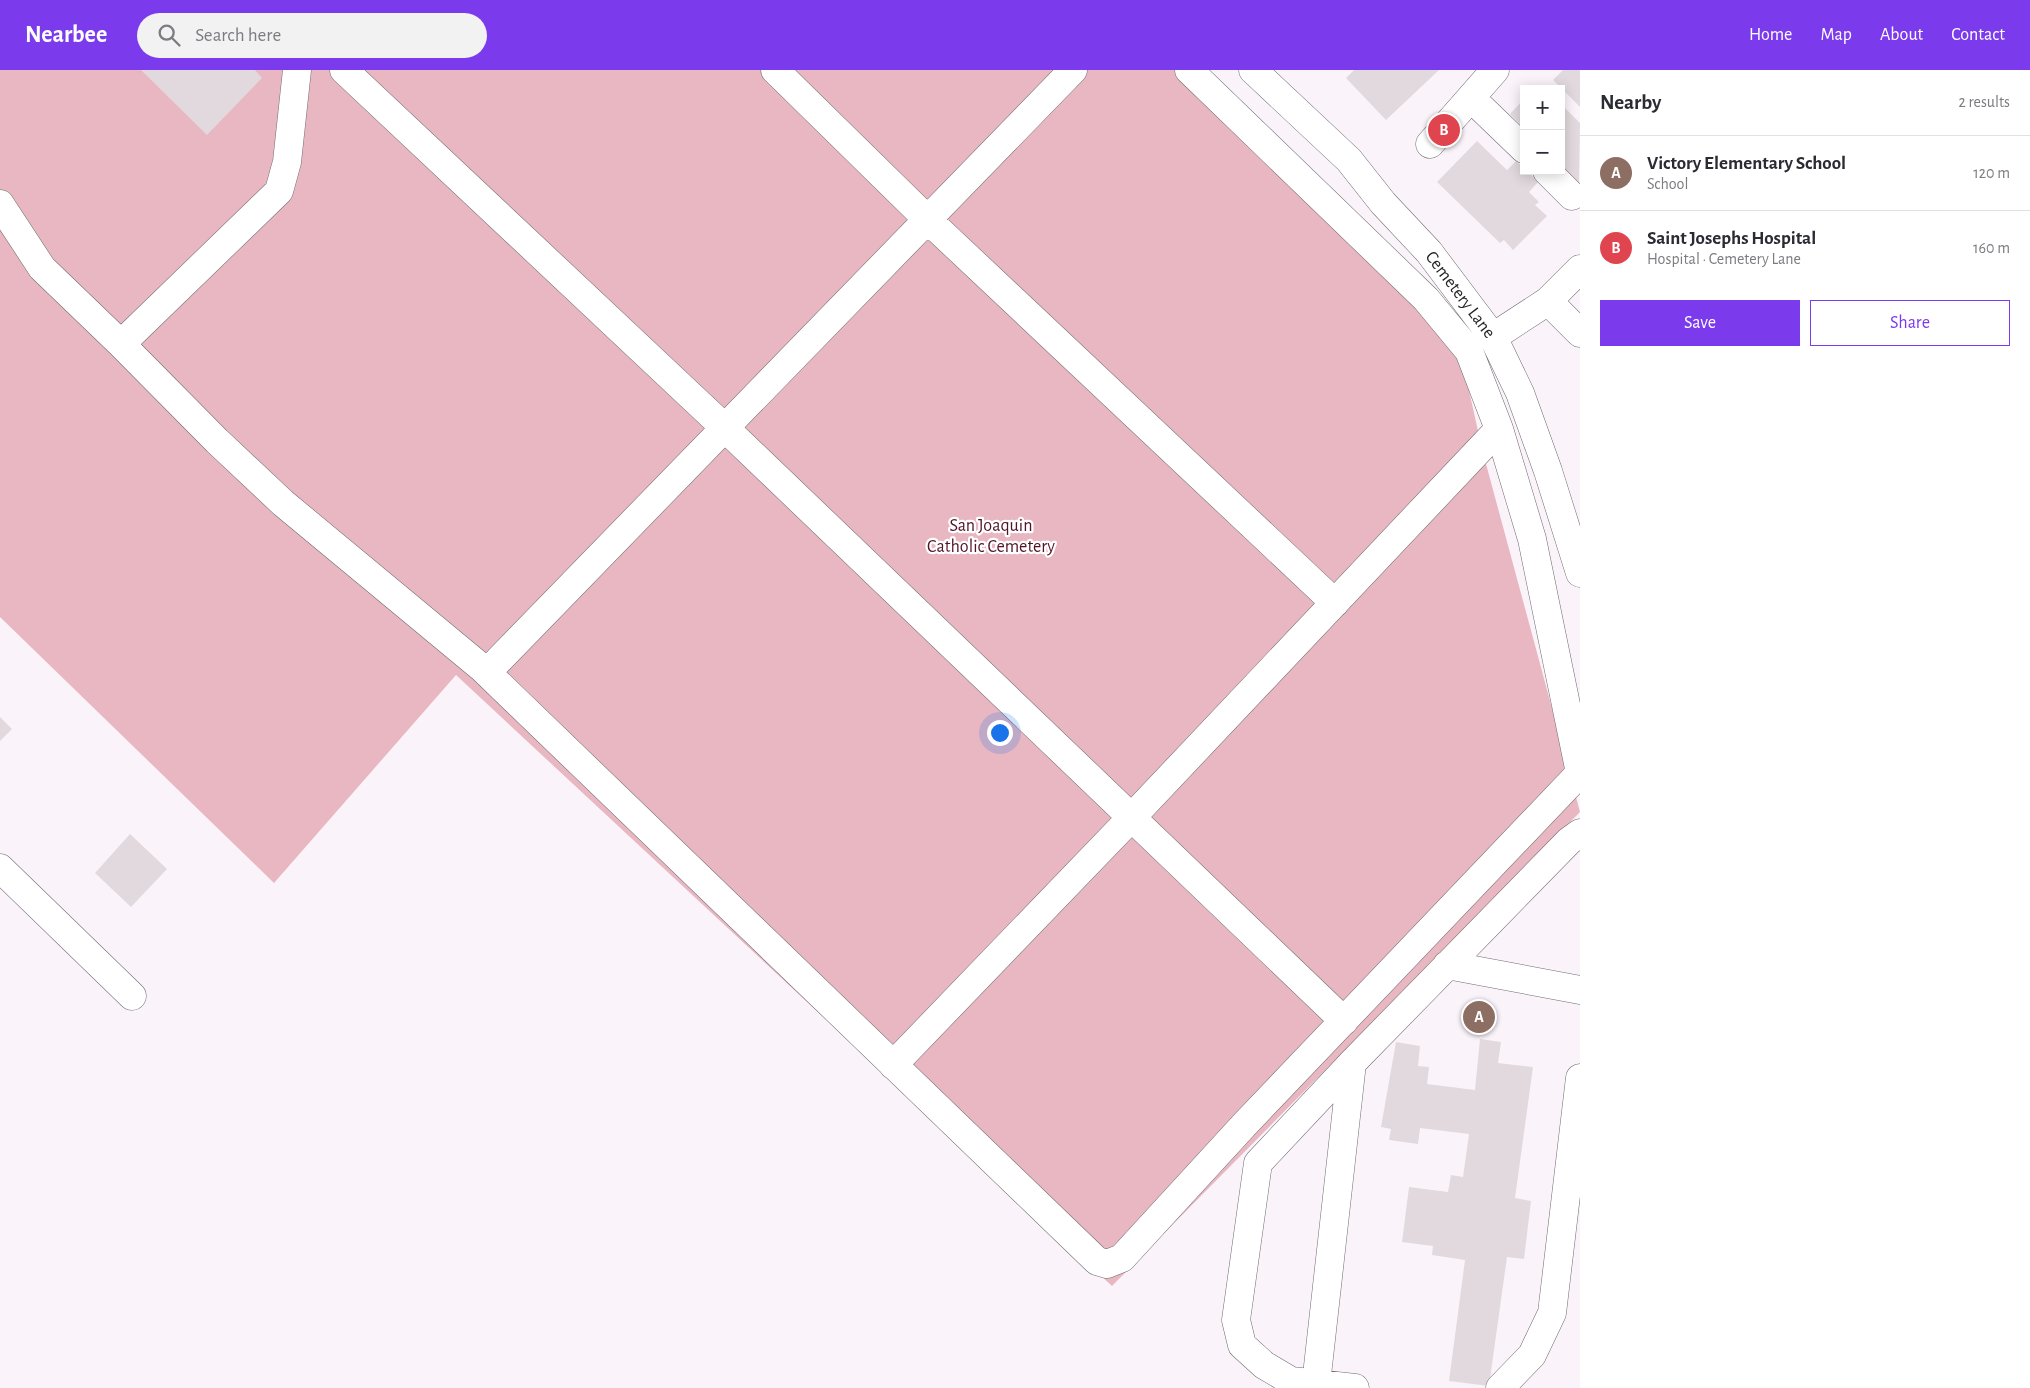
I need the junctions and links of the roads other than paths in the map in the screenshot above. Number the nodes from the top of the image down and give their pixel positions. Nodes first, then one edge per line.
1 (297, 70) edge
2 (344, 70) edge
3 (775, 70) edge
4 (1073, 70) edge
5 (1189, 70) edge
6 (1496, 70) edge
7 (1267, 75) edge
8 (1471, 98) junction
9 (1430, 144) dead end
10 (1520, 145) edge
11 (1551, 175) edge
12 (1572, 196) dead end
13 (0, 204) edge
14 (927, 220) junction
15 (1580, 269) edge
16 (1548, 301) junction
17 (1580, 333) edge
18 (1494, 338) junction
19 (121, 344) junction
20 (725, 428) junction
21 (1499, 429) junction
22 (1580, 573) edge
23 (1335, 602) junction
24 (482, 668) junction
25 (1132, 817) junction
26 (1580, 833) edge
27 (0, 868) edge
28 (1447, 965) junction
29 (1580, 990) edge
30 (132, 996) dead end
31 (1344, 1021) junction
32 (1352, 1063) junction
33 (893, 1065) junction
34 (1580, 1078) edge
35 (1316, 1384) junction
36 (1355, 1388) edge
37 (1500, 1388) edge

1 - 19 street
2 - 20 street
3 - 14 street
4 - 14 street
5 - 21 street
6 - 8 street
7 - 18 street, Cemetery Lane
8 - 9 street
8 - 10 street
11 - 12 street
13 - 19 street
14 - 20 street
14 - 23 street
15 - 16 street
16 - 17 street
16 - 18 street
18 - 22 street, Cemetery Lane
19 - 24 street
20 - 24 street
20 - 25 street
21 - 23 street
21 - 31 street
23 - 25 street
24 - 33 street
25 - 31 street
25 - 33 street
26 - 28 street
27 - 30 street
28 - 29 street
28 - 32 street
31 - 33 street
32 - 35 street
32 - 35 street
34 - 37 street
35 - 36 street

